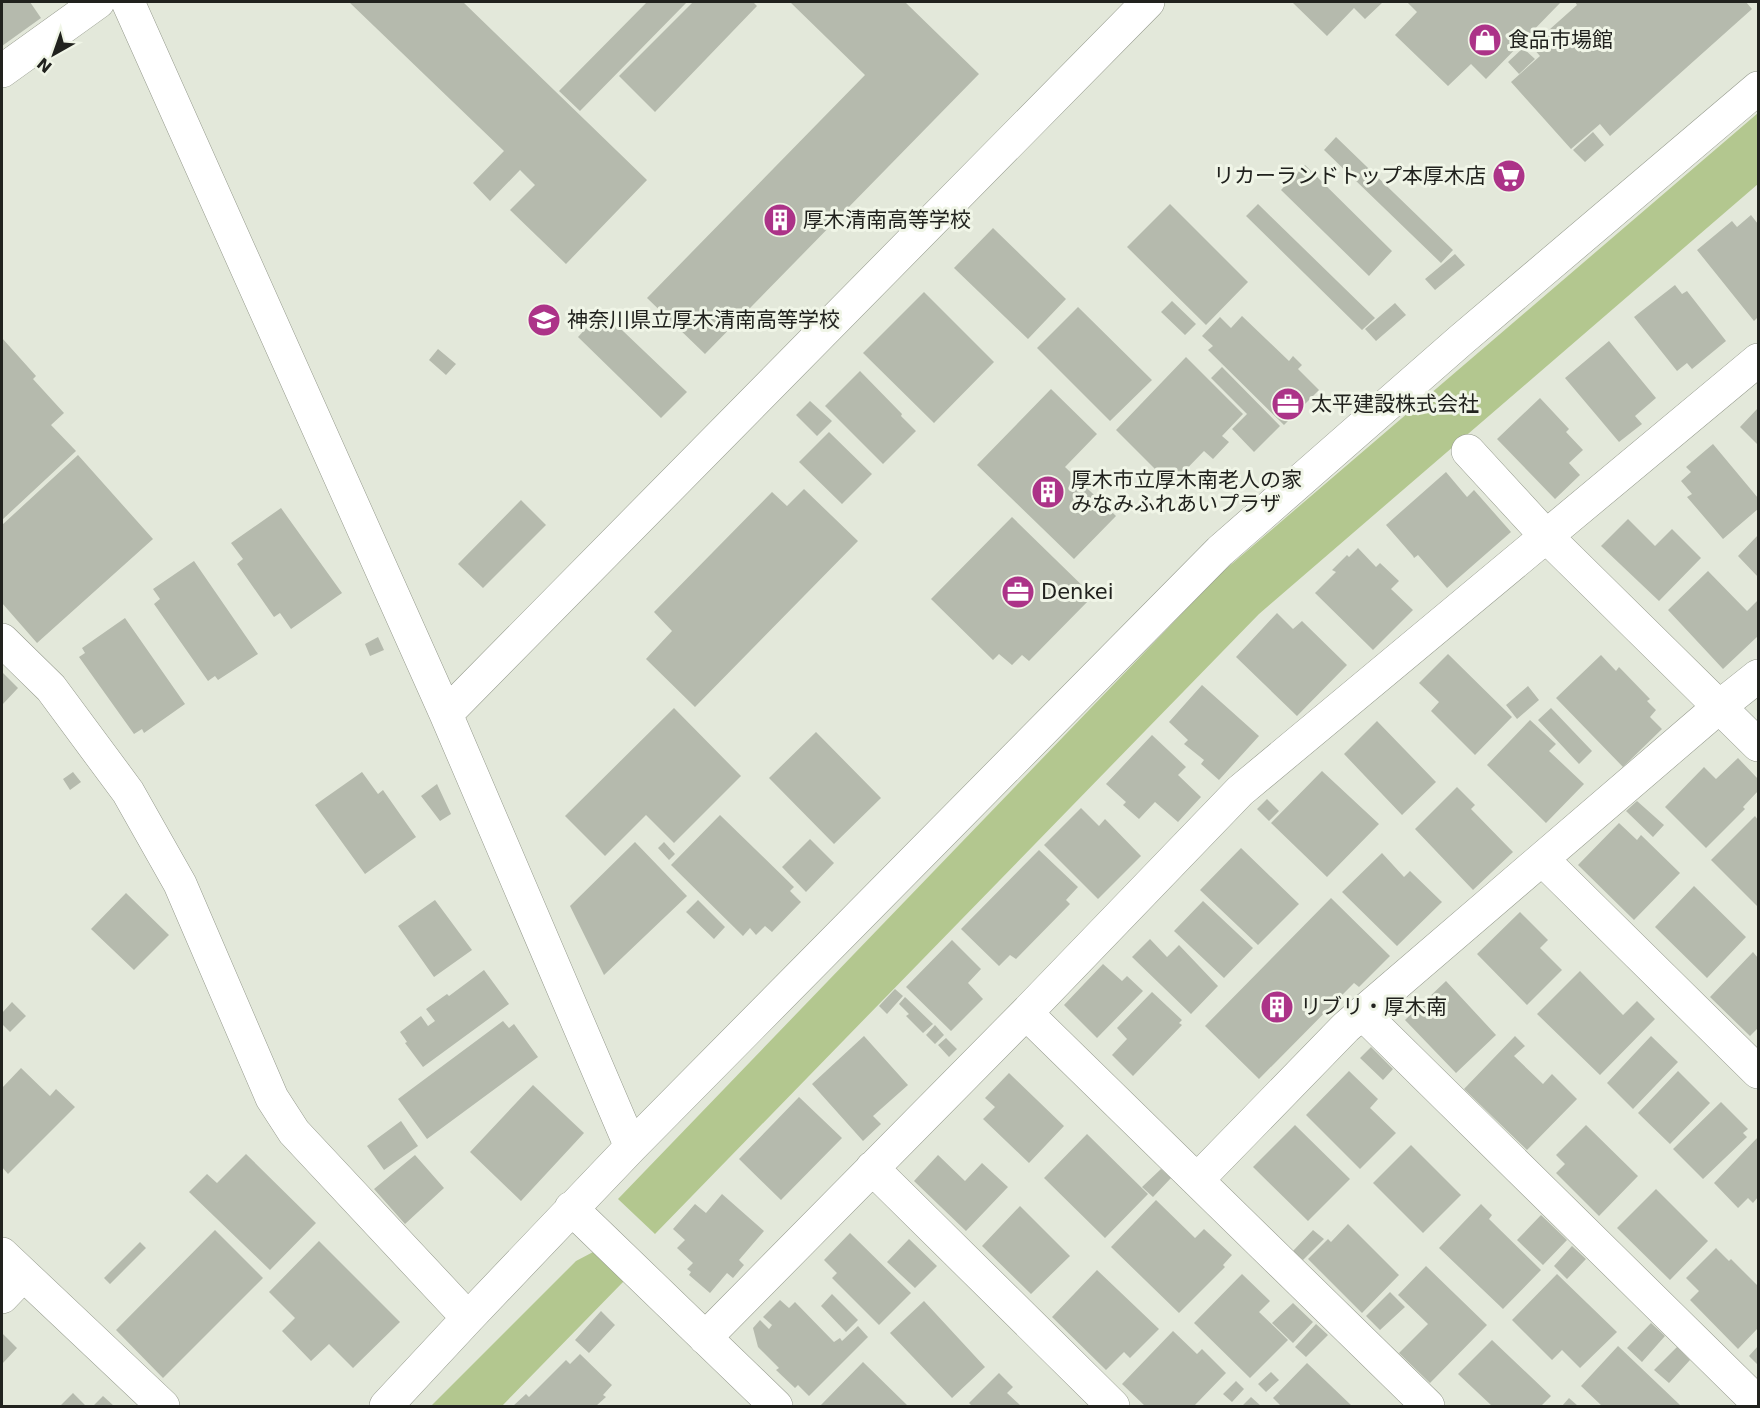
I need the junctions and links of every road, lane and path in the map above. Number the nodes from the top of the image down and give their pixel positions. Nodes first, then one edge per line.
1 (98, 2) edge
2 (128, 2) edge
3 (1148, 2) edge
4 (2, 71) edge
5 (1758, 88) edge
6 (1758, 360) edge
7 (1468, 451) dead end
8 (1546, 537) junction
9 (2, 640) edge
10 (1758, 676) edge
11 (1719, 707) junction
12 (446, 714) junction
13 (1758, 745) edge
14 (1542, 859) junction
15 (1026, 1013) junction
16 (1363, 1014) junction
17 (1758, 1072) edge
18 (631, 1147) junction
19 (872, 1168) junction
20 (1198, 1179) junction
21 (571, 1208) junction
22 (9, 1276) edge
23 (468, 1318) junction
24 (705, 1338) junction
25 (1412, 1401) edge
26 (1758, 1403) edge
27 (163, 1407) edge
28 (386, 1407) edge
29 (776, 1407) edge
30 (1113, 1407) edge

1 - 4 street
2 - 12 street
3 - 12 street
5 - 18 street
6 - 8 street
7 - 8 street
8 - 11 street
8 - 15 street
9 - 23 street
10 - 11 street
11 - 13 street
11 - 14 street
12 - 18 street
14 - 16 street
14 - 17 street
15 - 19 street
15 - 20 street
16 - 20 street
16 - 26 street
18 - 21 street
19 - 24 street
19 - 30 street
20 - 25 street
21 - 23 street
21 - 24 street
22 - 27 street
23 - 28 street
24 - 29 street

